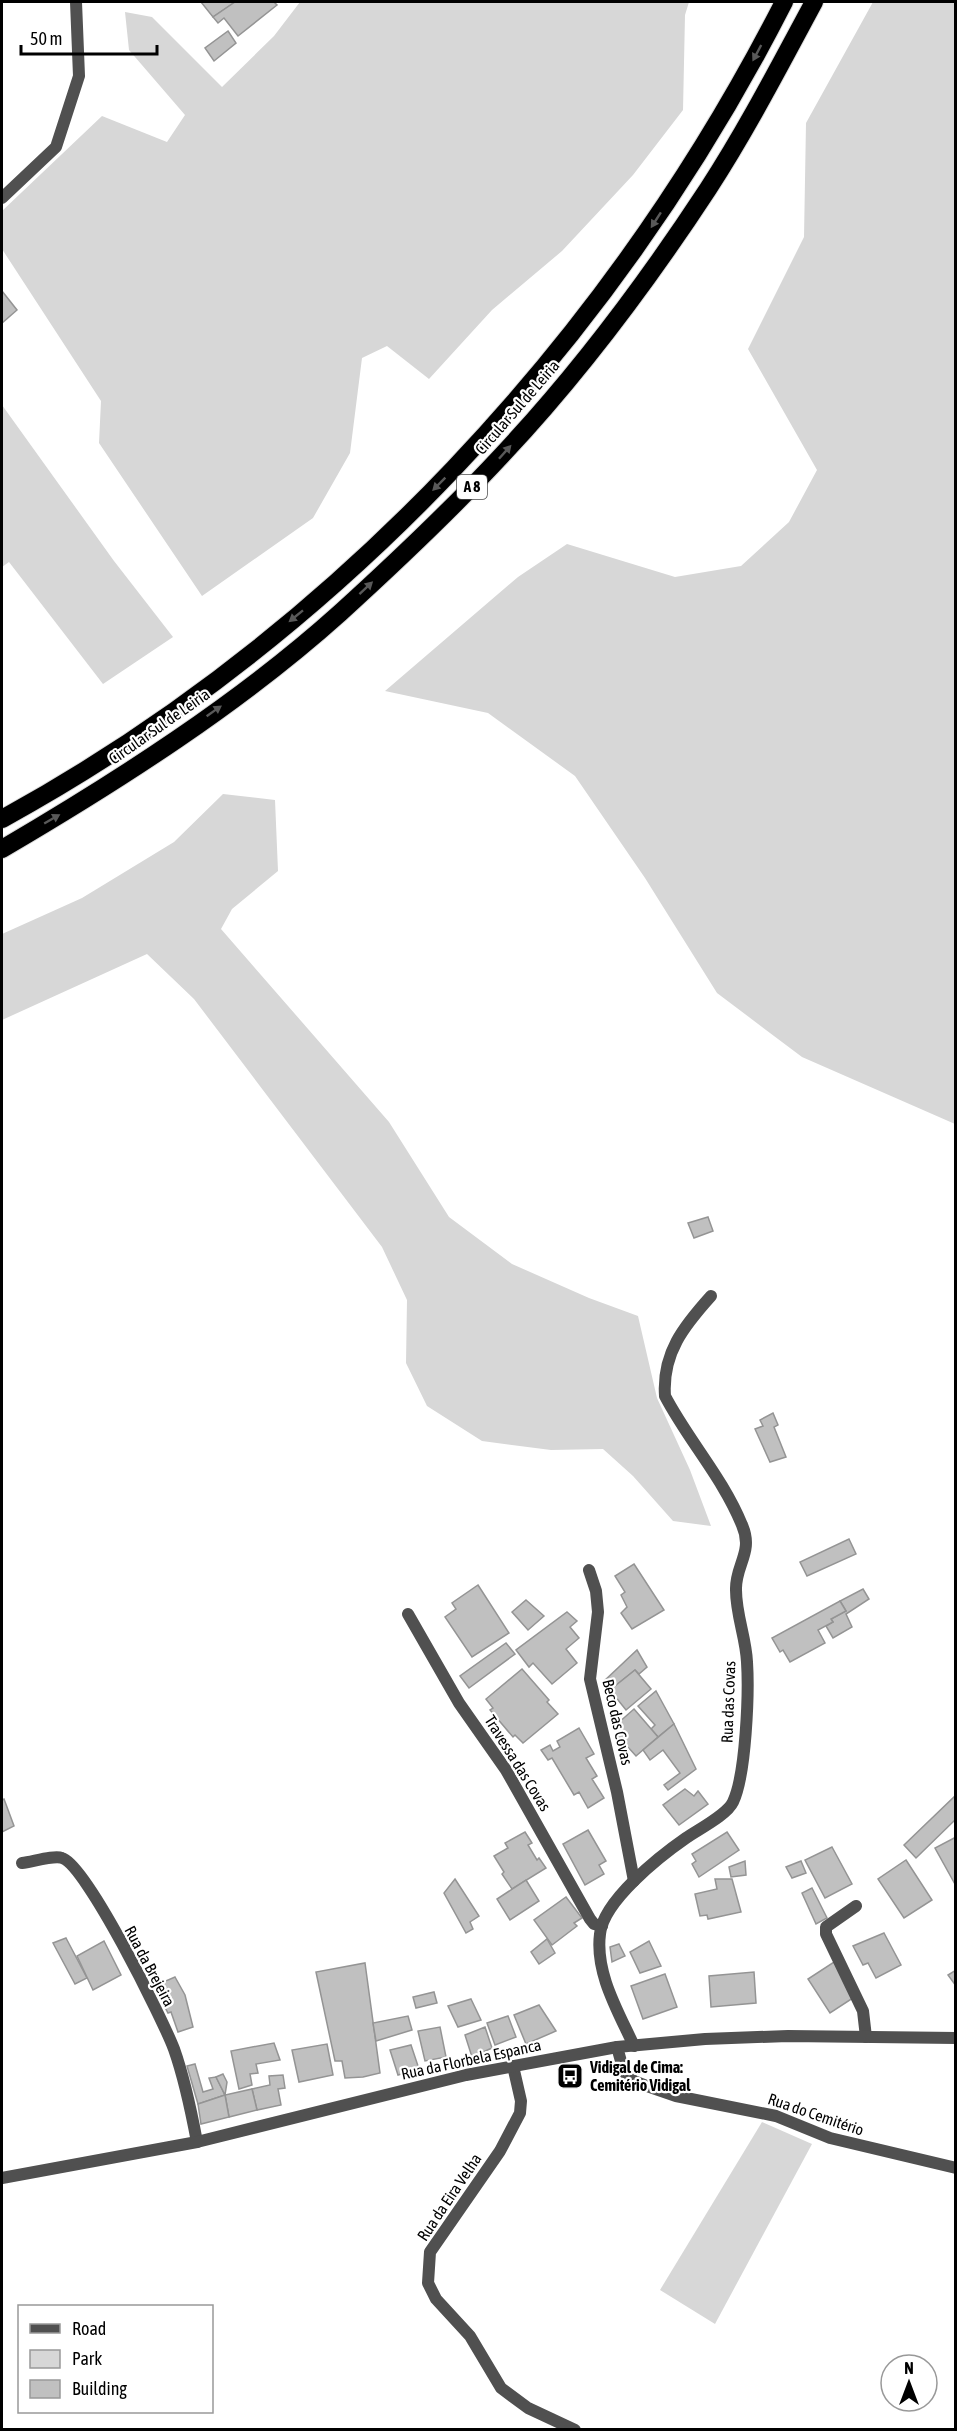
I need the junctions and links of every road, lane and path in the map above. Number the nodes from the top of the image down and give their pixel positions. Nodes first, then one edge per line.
1 (76, 2) edge
2 (784, 2) edge
3 (814, 2) edge
4 (2, 198) edge
5 (2, 819) edge
6 (2, 849) edge
7 (711, 1296) dead end
8 (589, 1570) dead end
9 (408, 1614) dead end
10 (22, 1863) dead end
11 (633, 1881) junction
12 (856, 1906) dead end
13 (602, 1926) junction
14 (867, 2037) junction
15 (956, 2038) edge
16 (634, 2046) junction
17 (617, 2047) junction
18 (513, 2066) junction
19 (197, 2142) junction
20 (956, 2168) edge
21 (2, 2178) edge
22 (575, 2430) edge

1 - 4 street
2 -> 5 highway, Circular Sul de Leiria / A 8
6 -> 3 highway, Circular Sul de Leiria / A 8
7 - 11 street, Rua das Covas
8 - 11 street, Beco das Covas
9 - 13 street, Travessa das Covas
10 - 19 street, Rua da Brejeira
11 - 13 street, Rua das Covas
12 - 14 street
13 - 16 street, Rua das Covas
14 - 15 street, Rua da Florbela Espanca
14 - 16 street, Rua da Florbela Espanca
16 - 17 street, Rua da Florbela Espanca
17 - 18 street, Rua da Florbela Espanca
17 - 20 street, Rua do Cemitério
18 - 19 street, Rua da Florbela Espanca
18 - 22 street, Rua da Eira Velha
19 - 21 street, Rua da Florbela Espanca

